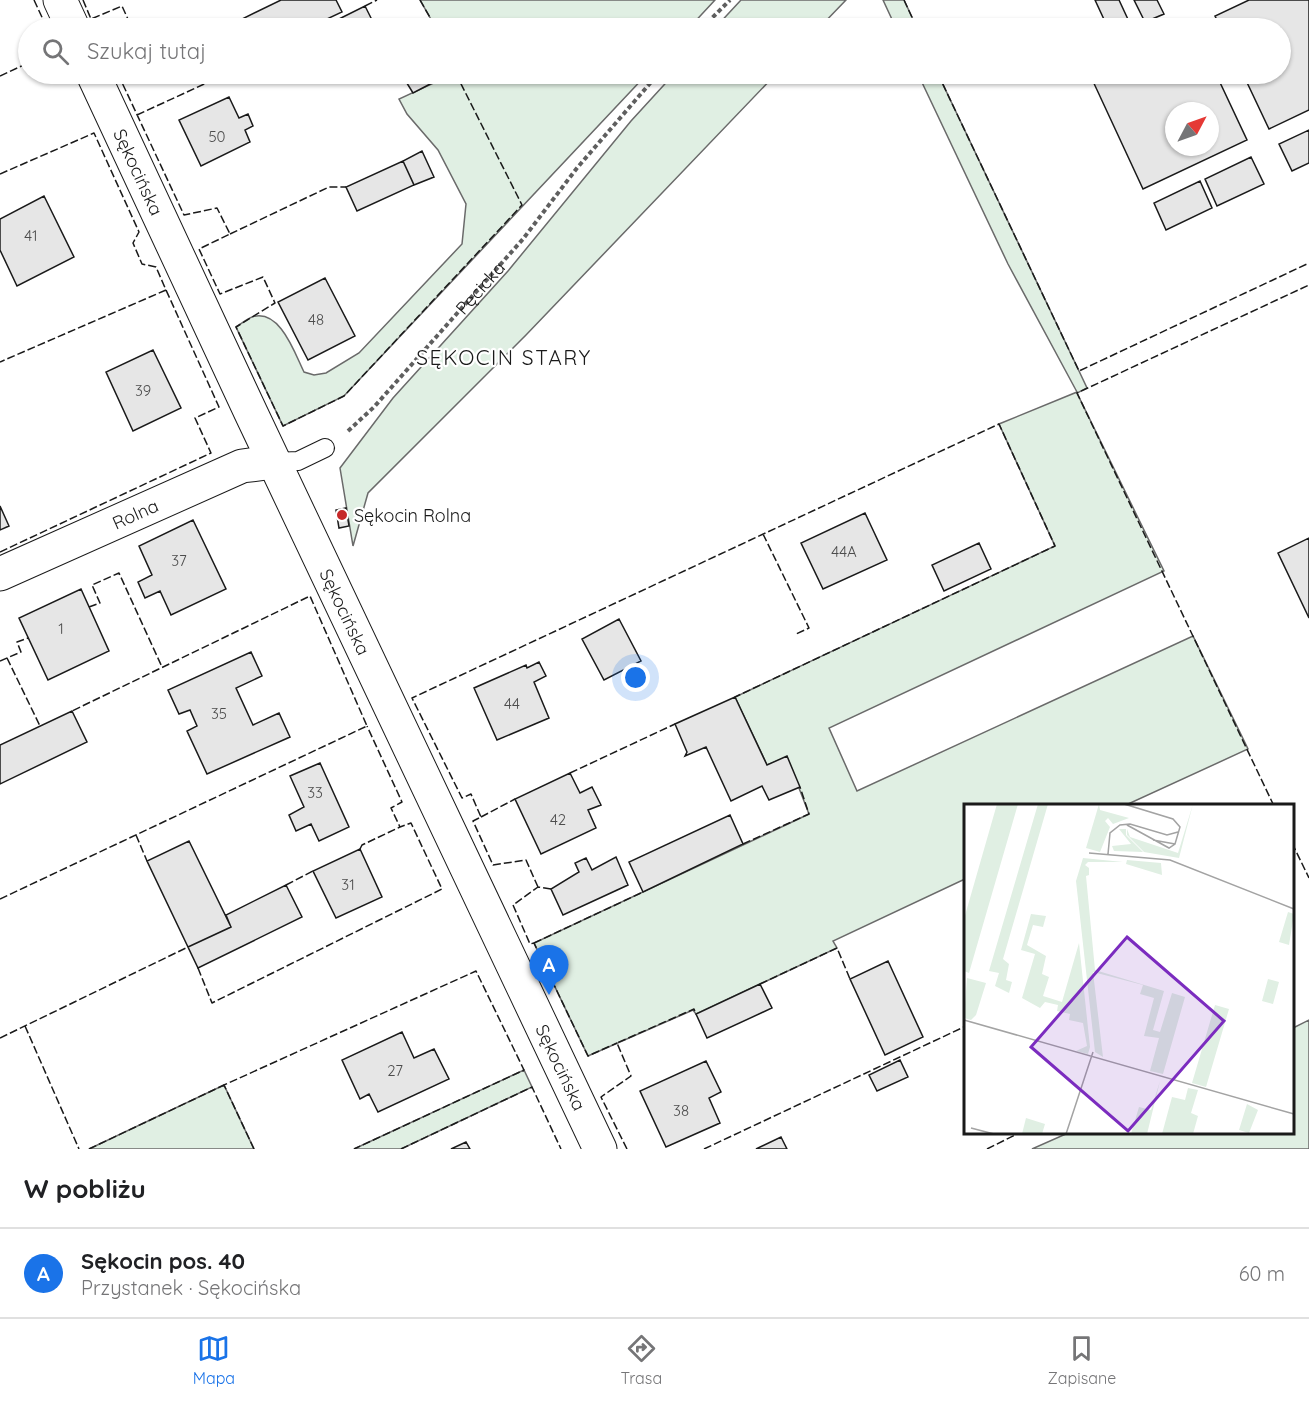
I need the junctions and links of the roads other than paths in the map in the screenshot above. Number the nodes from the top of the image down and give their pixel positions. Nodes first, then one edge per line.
1 (60, 0) edge
2 (68, 18) edge
3 (98, 84) edge
4 (325, 448) road end
5 (274, 462) junction
6 (0, 574) edge
7 (600, 1149) edge

1 - 2 street
3 - 5 street, Sękocińska
4 - 5 lane
5 - 6 street, Rolna
5 - 7 street, Sękocińska

